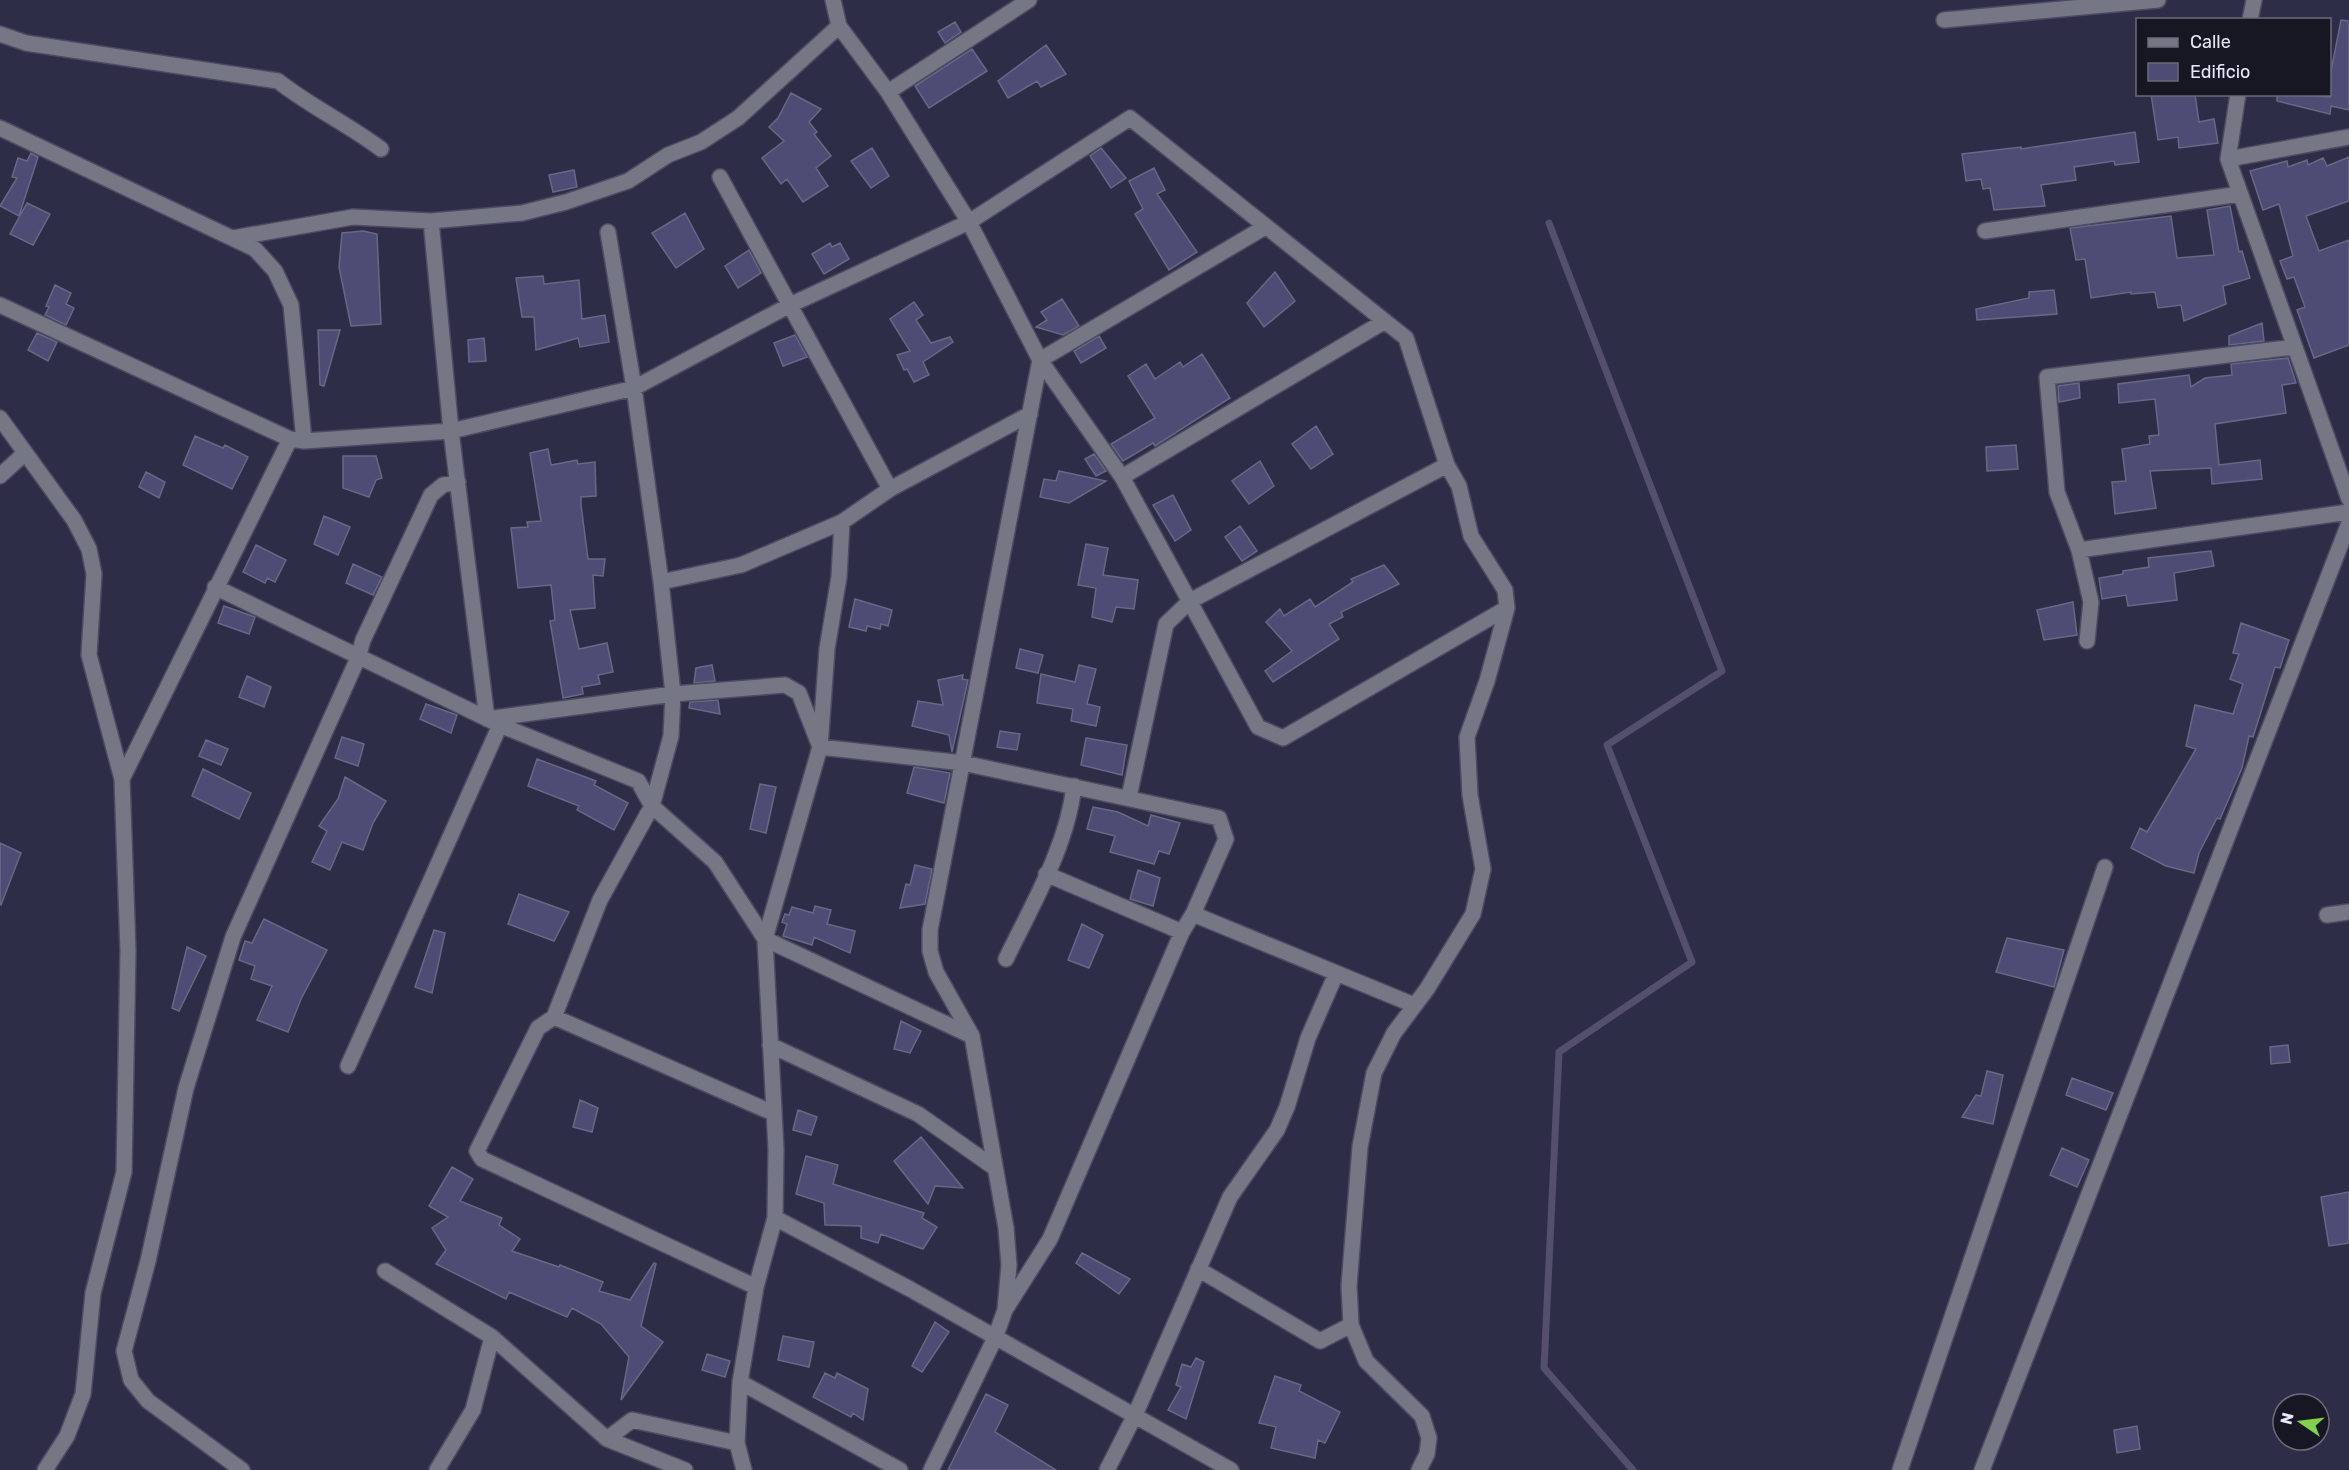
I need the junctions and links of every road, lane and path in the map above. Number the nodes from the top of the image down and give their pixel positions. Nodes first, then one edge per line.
1 (833, 0) edge
2 (1029, 0) edge
3 (2158, 0) edge
4 (2254, 0) edge
5 (2250, 18) edge
6 (1944, 20) dead end
7 (838, 26) junction
8 (0, 34) edge
9 (888, 92) junction
10 (2238, 96) edge
11 (0, 129) edge
12 (2349, 137) edge
13 (381, 149) dead end
14 (2228, 159) junction
15 (720, 177) dead end
16 (2240, 194) junction
17 (432, 221) junction
18 (969, 222) junction
19 (1265, 227) junction
20 (1984, 231) dead end
21 (608, 232) dead end
22 (233, 238) junction
23 (0, 305) edge
24 (789, 305) junction
25 (1385, 321) junction
26 (2294, 347) junction
27 (1040, 360) junction
28 (634, 388) junction
29 (1030, 414) junction
30 (0, 418) edge
31 (451, 431) junction
32 (297, 440) junction
33 (25, 453) junction
34 (1447, 465) junction
35 (0, 476) edge
36 (1122, 477) junction
37 (458, 482) junction
38 (890, 489) junction
39 (2349, 499) edge
40 (2349, 512) edge
41 (842, 522) junction
42 (2349, 523) edge
43 (2079, 550) junction
44 (661, 582) junction
45 (215, 587) junction
46 (1190, 601) junction
47 (1507, 608) junction
48 (2087, 641) dead end
49 (358, 658) junction
50 (673, 694) junction
51 (525, 713) junction
52 (494, 722) junction
53 (517, 732) junction
54 (820, 747) junction
55 (963, 763) junction
56 (122, 779) junction
57 (1074, 786) junction
58 (1129, 797) junction
59 (652, 806) junction
60 (2105, 867) dead end
61 (1046, 874) junction
62 (2349, 912) edge
63 (1193, 914) junction
64 (2327, 915) dead end
65 (1182, 932) junction
66 (765, 939) junction
67 (1006, 959) dead end
68 (1336, 974) junction
69 (1414, 1005) junction
70 (554, 1017) junction
71 (972, 1036) junction
72 (770, 1045) junction
73 (348, 1066) dead end
74 (773, 1113) junction
75 (994, 1168) junction
76 (775, 1218) junction
77 (1198, 1269) junction
78 (385, 1271) dead end
79 (756, 1287) junction
80 (1005, 1310) junction
81 (1351, 1325) junction
82 (492, 1337) junction
83 (994, 1338) junction
84 (740, 1382) junction
85 (1135, 1415) junction
86 (607, 1439) junction
87 (737, 1443) junction
88 (45, 1470) edge
89 (242, 1470) edge
90 (437, 1470) edge
91 (685, 1470) edge
92 (744, 1470) edge
93 (900, 1470) edge
94 (932, 1470) edge
95 (1107, 1470) edge
96 (1231, 1470) edge
97 (1419, 1470) edge
98 (1900, 1470) edge
99 (1982, 1470) edge

1 - 7 street
2 - 9 street
3 - 6 street
4 - 5 street
7 - 9 street
7 - 17 street
8 - 13 street
9 - 18 street
10 - 14 street
11 - 22 street
12 - 14 street
14 - 16 street
15 - 24 street
16 - 20 street
16 - 26 street
17 - 22 street
17 - 31 street
18 - 19 street
18 - 24 street
18 - 27 street
19 - 25 street
19 - 27 street
21 - 28 street
22 - 32 street
23 - 32 street
24 - 28 street
24 - 38 street
25 - 34 street
25 - 36 street
26 - 39 street
26 - 43 street
27 - 29 street
27 - 36 street
28 - 31 street
28 - 44 street
29 - 38 street
29 - 55 street
30 - 33 street
31 - 32 street
31 - 37 street
32 - 45 street
33 - 35 street
33 - 56 street
34 - 46 street
34 - 47 street
36 - 46 street
37 - 49 street
37 - 52 street
38 - 41 street
40 - 43 street
41 - 44 street
41 - 54 street
42 - 99 street
43 - 48 street
44 - 50 street
45 - 49 street
45 - 56 street
46 - 47 street
46 - 58 street
47 - 69 street
49 - 52 street
49 - 89 street
50 - 51 street
50 - 54 street
50 - 59 street
51 - 52 street
51 - 53 street
52 - 53 street
52 - 73 street
53 - 59 street
54 - 55 street
54 - 66 street
55 - 57 street
55 - 71 street
56 - 88 street
57 - 58 street
57 - 61 street
58 - 63 street
59 - 66 street
59 - 70 street
60 - 98 street
61 - 65 street
61 - 67 street
62 - 64 street
63 - 65 street
63 - 68 street
65 - 80 street
66 - 71 street
66 - 72 street
68 - 69 street
68 - 77 street
69 - 81 street
70 - 74 street
70 - 79 street
71 - 75 street
72 - 74 street
72 - 75 street
74 - 76 street
75 - 80 street
76 - 79 street
76 - 83 street
77 - 81 street
77 - 85 street
78 - 82 street
79 - 84 street
80 - 83 street
81 - 97 street
82 - 86 street
82 - 90 street
83 - 85 street
83 - 94 street
84 - 87 street
84 - 93 street
85 - 95 street
85 - 96 street
86 - 87 street
86 - 91 street
87 - 92 street

